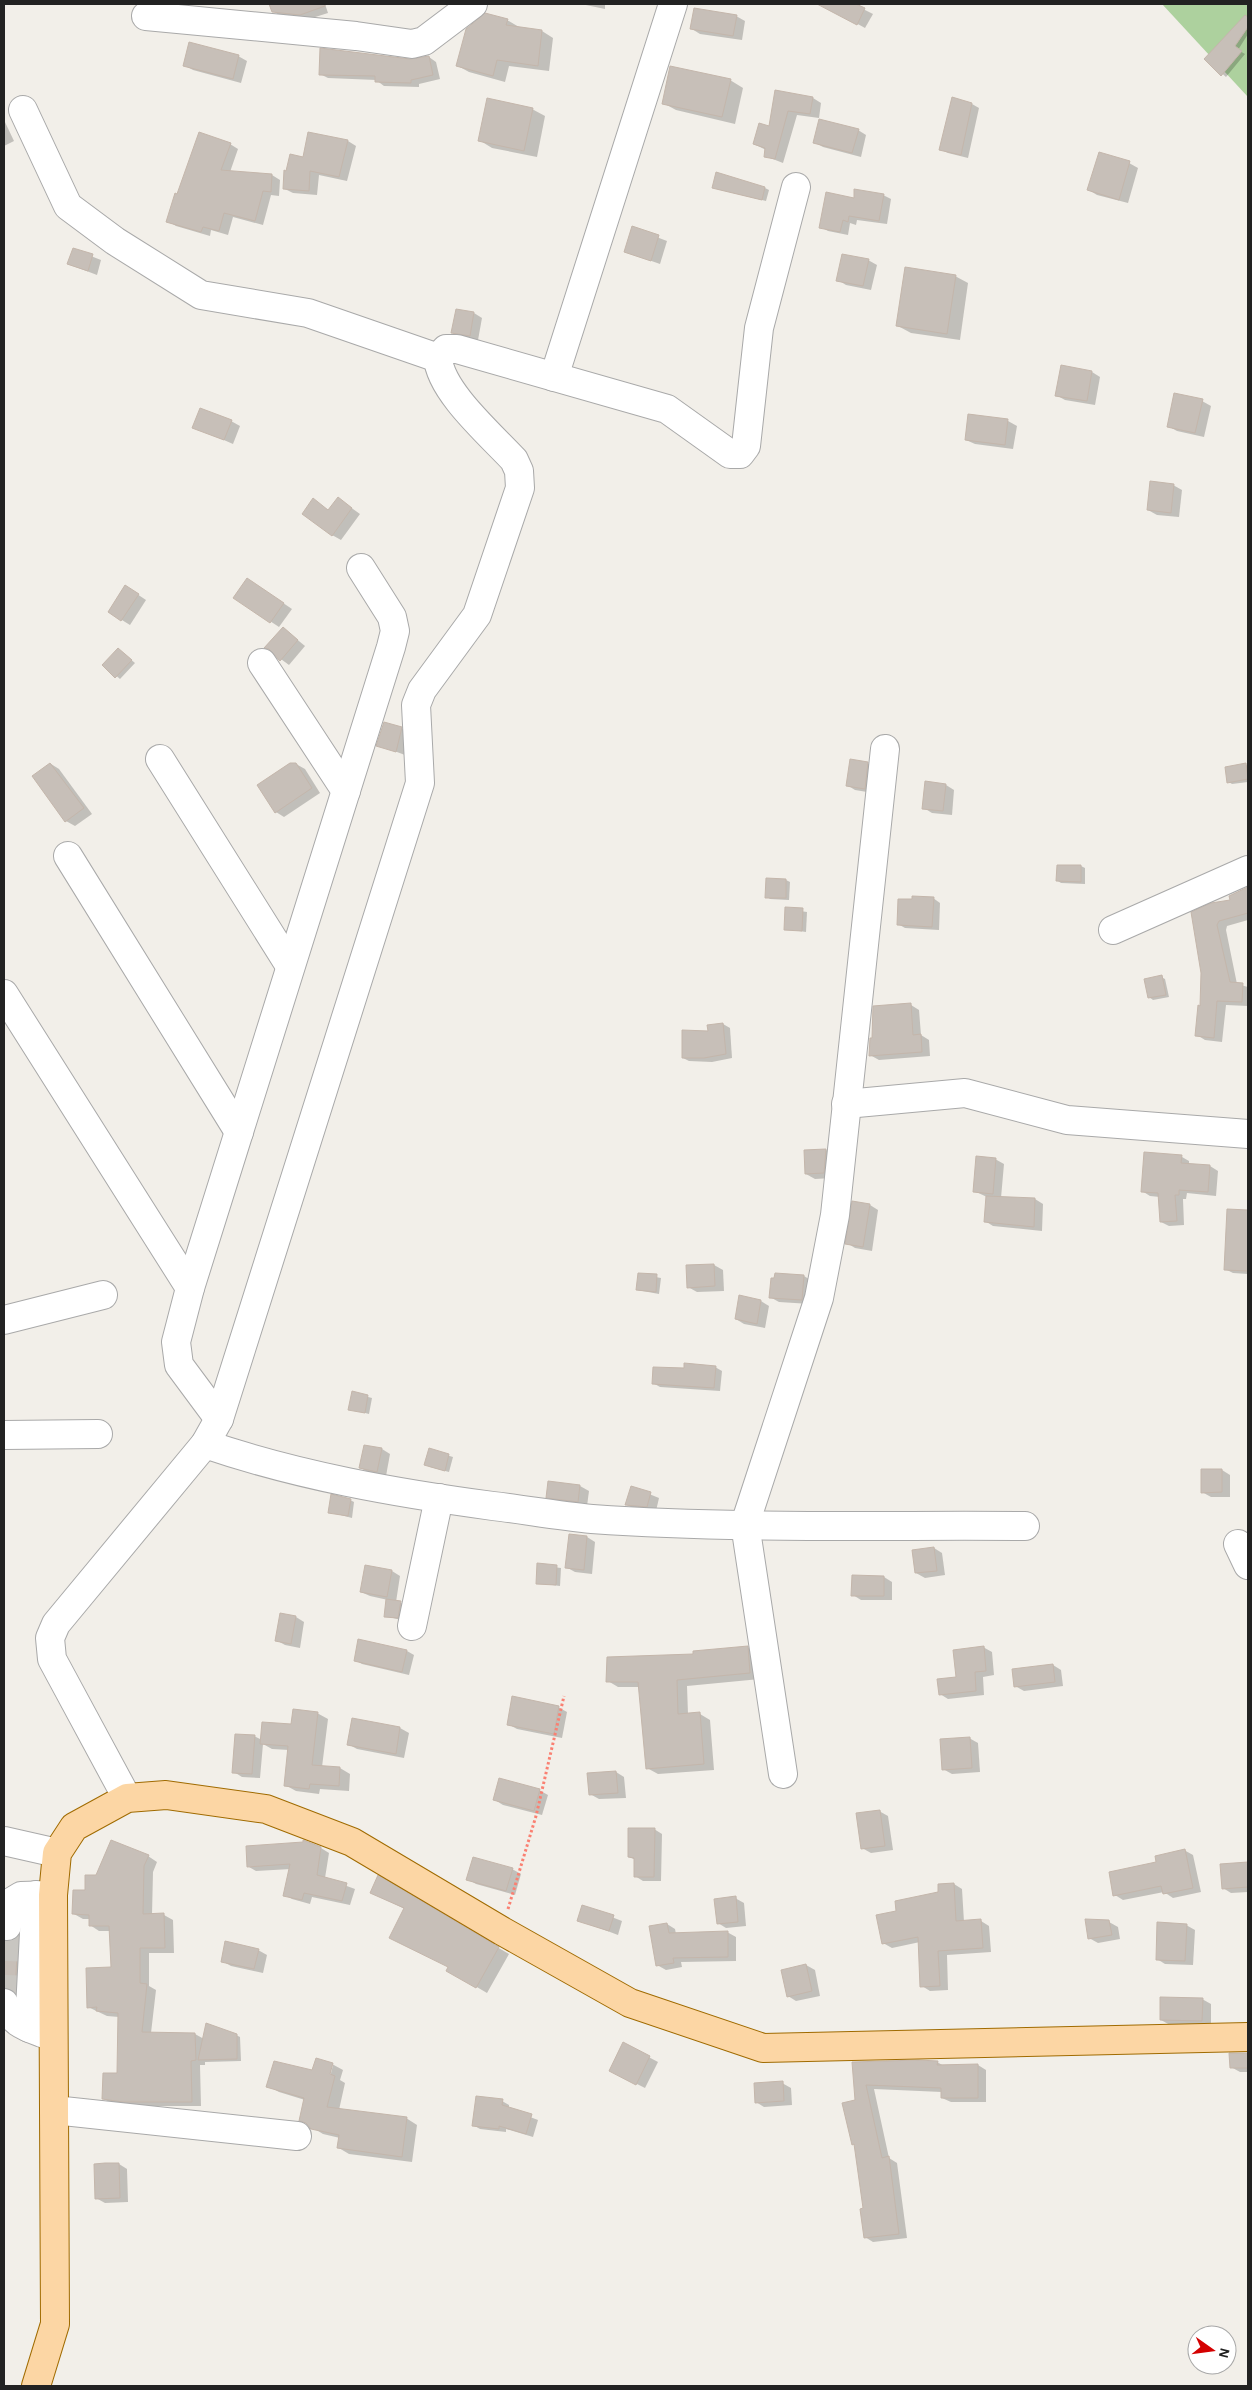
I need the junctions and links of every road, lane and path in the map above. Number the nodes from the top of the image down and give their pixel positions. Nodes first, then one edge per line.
1 (473, 4) edge
2 (672, 4) edge
3 (146, 16) dead end
4 (23, 110) dead end
5 (796, 187) dead end
6 (438, 358) junction
7 (554, 377) junction
8 (361, 568) dead end
9 (262, 663) dead end
10 (885, 749) dead end
11 (160, 759) dead end
12 (346, 791) junction
13 (68, 856) dead end
14 (1248, 870) edge
15 (1113, 930) dead end
16 (290, 966) junction
17 (4, 994) edge
18 (846, 1104) junction
19 (239, 1132) junction
20 (1248, 1134) edge
21 (190, 1288) junction
22 (103, 1295) dead end
23 (4, 1320) edge
24 (219, 1419) junction
25 (98, 1434) dead end
26 (4, 1435) edge
27 (205, 1444) junction
28 (439, 1498) junction
29 (745, 1524) junction
30 (1025, 1526) dead end
31 (412, 1626) dead end
32 (564, 1696) dead end
33 (782, 1774) dead end
34 (126, 1798) junction
35 (4, 1842) edge
36 (57, 1853) junction
37 (44, 1895) junction
38 (7, 1926) dead end
39 (502, 1931) junction
40 (4, 2003) edge
41 (28, 2028) junction
42 (1248, 2037) edge
43 (53, 2038) junction
44 (54, 2110) junction
45 (297, 2136) dead end
46 (36, 2386) edge

1 - 3 street
2 - 7 street
4 - 6 street
5 - 7 street
6 - 7 street
6 - 24 street
8 - 12 street
9 - 12 street
10 - 18 street
11 - 16 street
12 - 16 street
13 - 19 street
14 - 15 street
16 - 19 street
17 - 21 street
18 - 20 street
18 - 29 street
19 - 21 street
21 - 24 street
22 - 23 street
24 - 27 street
25 - 26 street
27 - 28 street
27 - 34 street
28 - 29 street
28 - 31 street
29 - 30 street
29 - 33 street
32 - 39 path
34 - 36 main road
34 - 39 main road
35 - 36 street
36 - 37 main road
37 - 38 street
37 - 41 street
37 - 43 main road
39 - 42 main road
40 - 41 street
41 - 43 street
43 - 44 main road
44 - 45 street
44 - 46 main road

